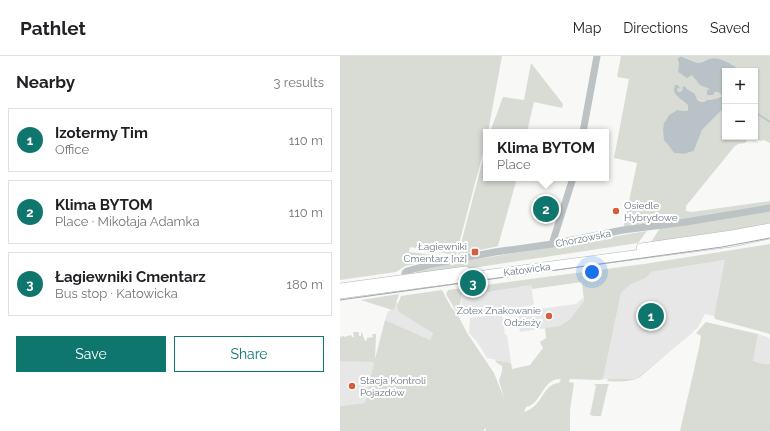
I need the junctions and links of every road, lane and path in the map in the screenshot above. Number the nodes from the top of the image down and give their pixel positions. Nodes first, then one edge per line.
1 (597, 56) edge
2 (584, 129) edge
3 (572, 181) edge
4 (770, 208) edge
5 (770, 228) edge
6 (770, 234) edge
7 (552, 244) junction
8 (659, 248) junction
9 (402, 283) junction
10 (340, 288) edge
11 (340, 294) edge

1 - 2 street
3 - 7 street
4 - 7 street, Chorzowska
5 - 8 main road
6 - 8 main road
7 - 9 street, Chorzowska
8 - 9 main road, Katowicka
9 - 10 main road
9 - 11 main road, Katowicka

